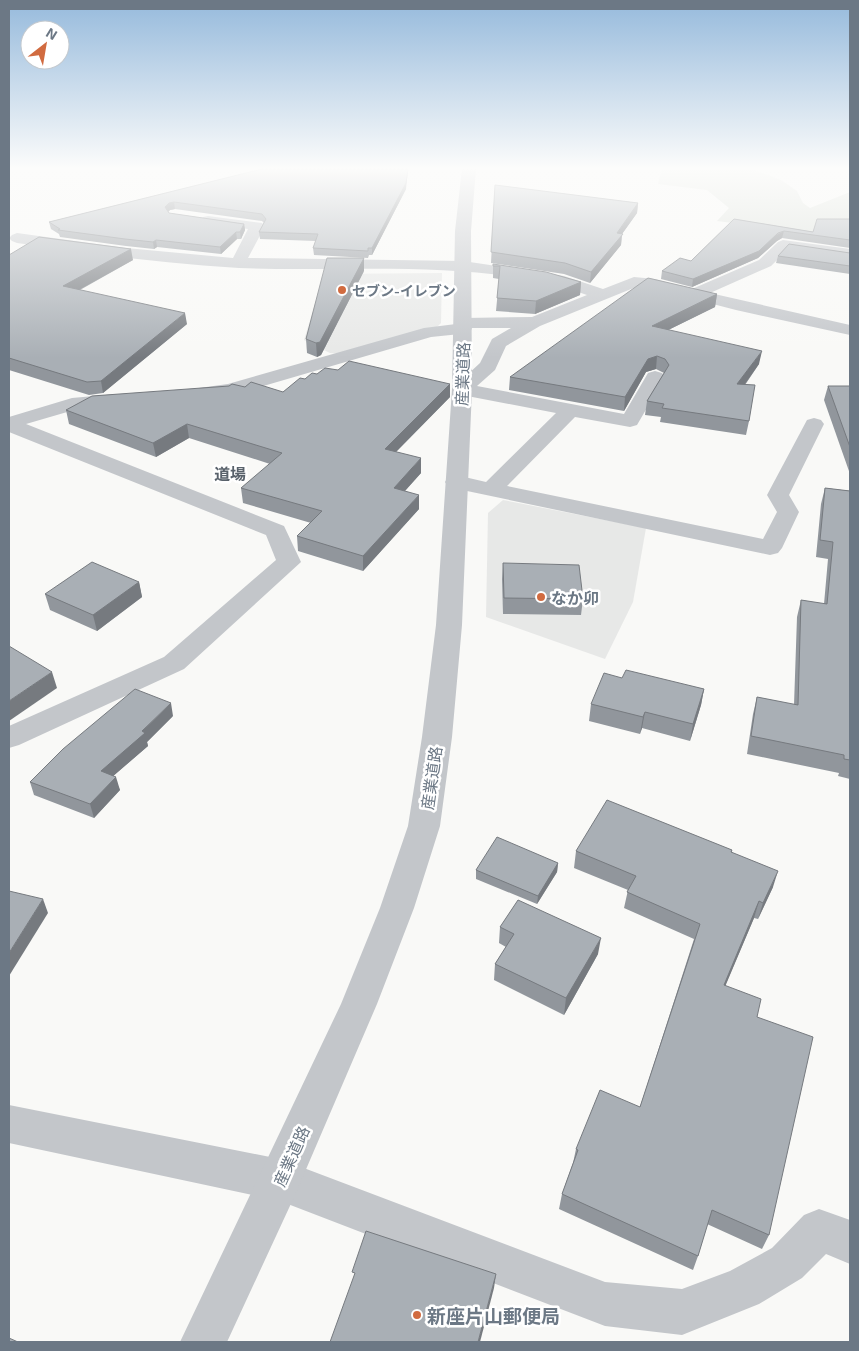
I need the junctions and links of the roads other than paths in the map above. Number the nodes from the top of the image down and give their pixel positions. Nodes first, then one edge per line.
1 (254, 232) edge
2 (463, 232) edge
3 (18, 238) dead end
4 (850, 254) edge
5 (238, 263) junction
6 (463, 266) junction
7 (602, 294) junction
8 (694, 294) junction
9 (534, 322) junction
10 (464, 326) junction
11 (850, 330) edge
12 (655, 377) edge
13 (462, 389) junction
14 (190, 393) edge
15 (131, 399) edge
16 (570, 410) junction
17 (9, 424) edge
18 (814, 424) dead end
19 (456, 482) junction
20 (491, 489) junction
21 (9, 738) edge
22 (9, 1124) edge
23 (280, 1180) junction
24 (850, 1242) edge
25 (203, 1342) edge

1 - 5 street
2 - 6 street, 産業道路
3 - 5 street
4 - 8 street
5 - 6 street
6 - 7 street
6 - 10 street, 産業道路
7 - 8 street
7 - 9 street
8 - 11 street
9 - 10 street
9 - 13 street
10 - 13 street, 産業道路
10 - 14 street
12 - 16 street
13 - 16 street
13 - 19 street, 産業道路
15 - 17 street
16 - 20 street
17 - 21 street
18 - 20 street
19 - 20 street
19 - 23 street, 産業道路
22 - 23 street
23 - 24 street
23 - 25 street, 産業道路

